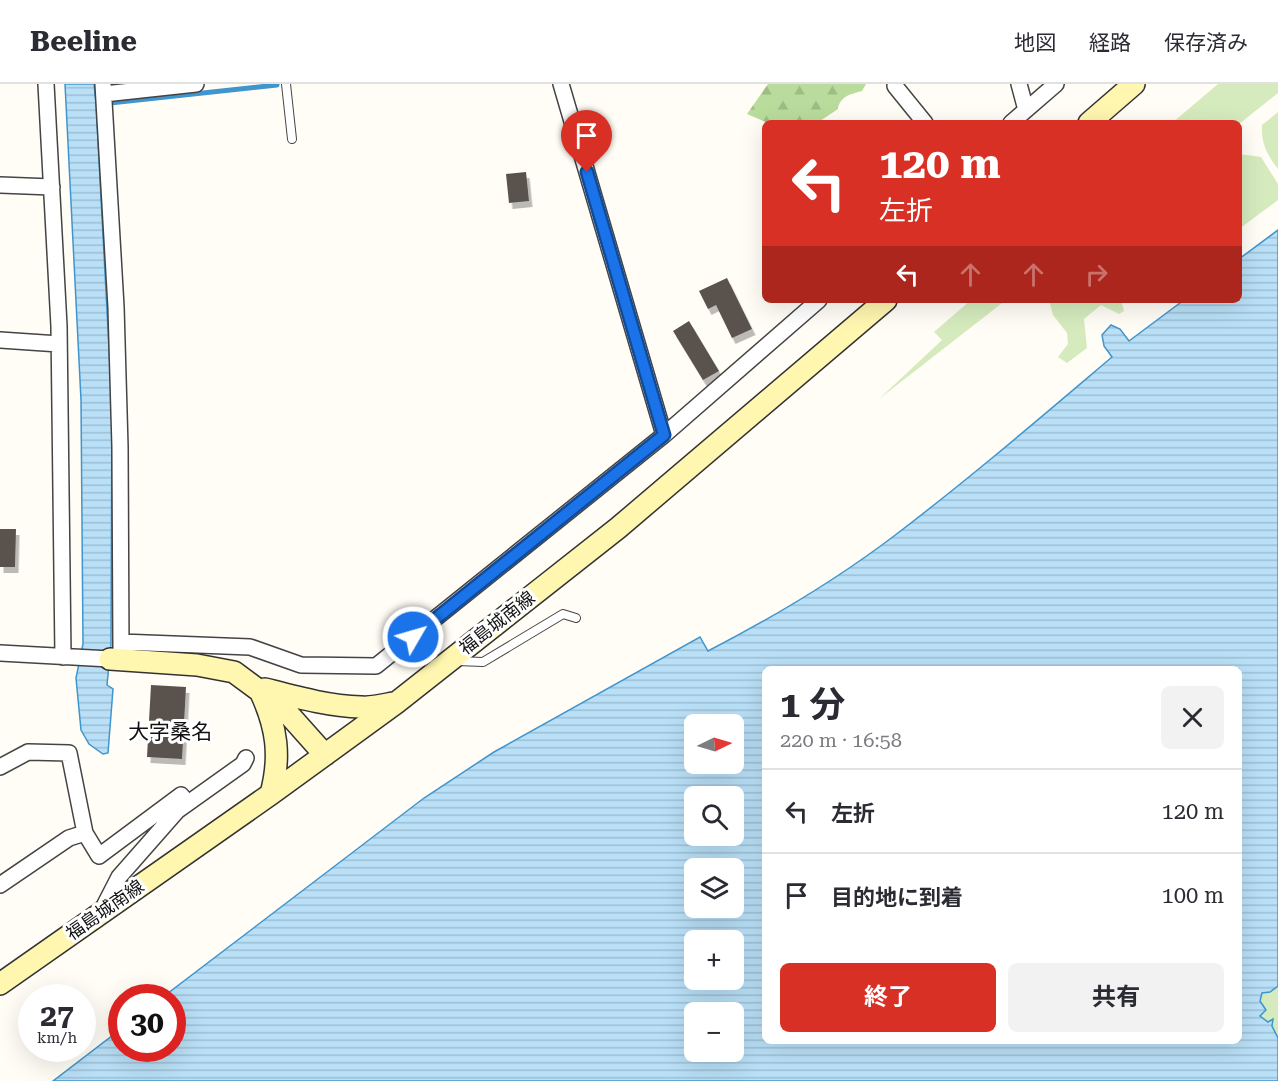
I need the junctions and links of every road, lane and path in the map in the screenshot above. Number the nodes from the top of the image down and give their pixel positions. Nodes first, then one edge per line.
1 (46, 84) edge
2 (196, 84) edge
3 (286, 84) edge
4 (561, 84) edge
5 (1019, 84) edge
6 (1056, 84) edge
7 (1134, 84) edge
8 (895, 86) dead end
9 (103, 89) edge
10 (1026, 110) junction
11 (920, 120) edge
12 (1014, 120) edge
13 (1092, 120) edge
14 (292, 139) dead end
15 (0, 185) edge
16 (52, 187) junction
17 (816, 303) edge
18 (882, 303) edge
19 (0, 340) edge
20 (59, 344) junction
21 (664, 435) junction
22 (576, 618) dead end
23 (0, 653) edge
24 (117, 654) junction
25 (63, 657) junction
26 (450, 661) junction
27 (258, 688) junction
28 (396, 703) junction
29 (325, 755) junction
30 (246, 758) dead end
31 (0, 767) edge
32 (271, 794) junction
33 (187, 802) junction
34 (85, 833) junction
35 (0, 885) edge
36 (101, 912) junction
37 (0, 984) edge

1 - 16 street
2 - 9 street
3 - 14 lane
4 - 21 street
5 - 10 street
6 - 10 street
7 - 13 main road
8 - 11 street
9 - 24 street
10 - 12 street
15 - 16 street
16 - 20 street
17 - 21 street
18 - 26 main road, 福島城南線
19 - 20 street
20 - 25 street
21 - 24 street
22 - 26 lane
23 - 25 street
24 - 25 street
24 - 27 main road
26 - 28 main road, 福島城南線
27 - 28 main road
27 - 29 main road
27 - 32 main road
28 - 29 main road, 福島城南線
29 - 32 main road, 福島城南線
30 - 33 street
31 - 34 street
32 - 36 main road, 福島城南線
33 - 34 street
33 - 36 street
34 - 35 street
36 - 37 main road, 福島城南線

